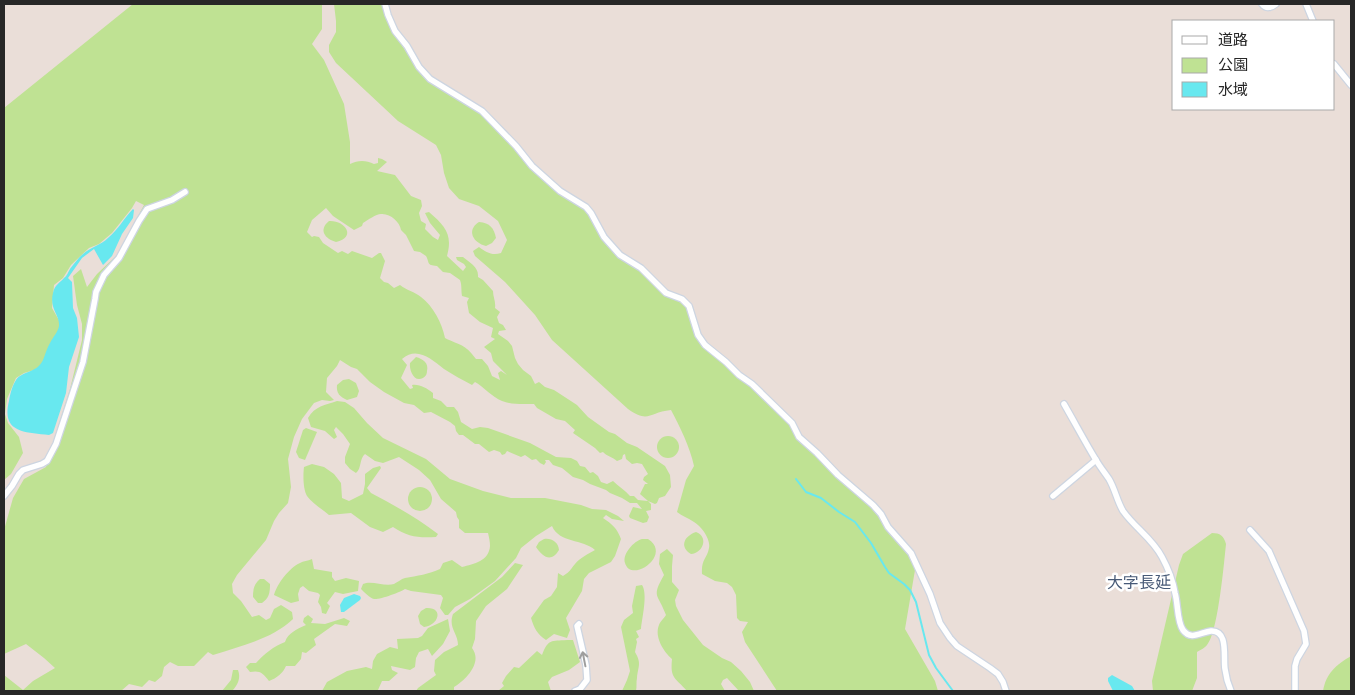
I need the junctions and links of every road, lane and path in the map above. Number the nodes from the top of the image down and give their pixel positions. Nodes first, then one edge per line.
1 (385, 4) edge
2 (1262, 4) edge
3 (1276, 4) edge
4 (1306, 4) edge
5 (1313, 20) edge
6 (1335, 65) edge
7 (1351, 85) edge
8 (185, 192) dead end
9 (1064, 404) dead end
10 (1096, 460) junction
11 (4, 496) edge
12 (1053, 496) dead end
13 (1250, 530) dead end
14 (579, 624) dead end
15 (576, 691) edge
16 (1006, 691) edge
17 (1231, 691) edge
18 (1295, 691) edge

1 - 16 street
2 - 3 street
4 - 5 street
6 - 7 street
8 - 11 street
9 - 10 street
10 - 12 street
10 - 17 street
13 - 18 street
15 -> 14 street

